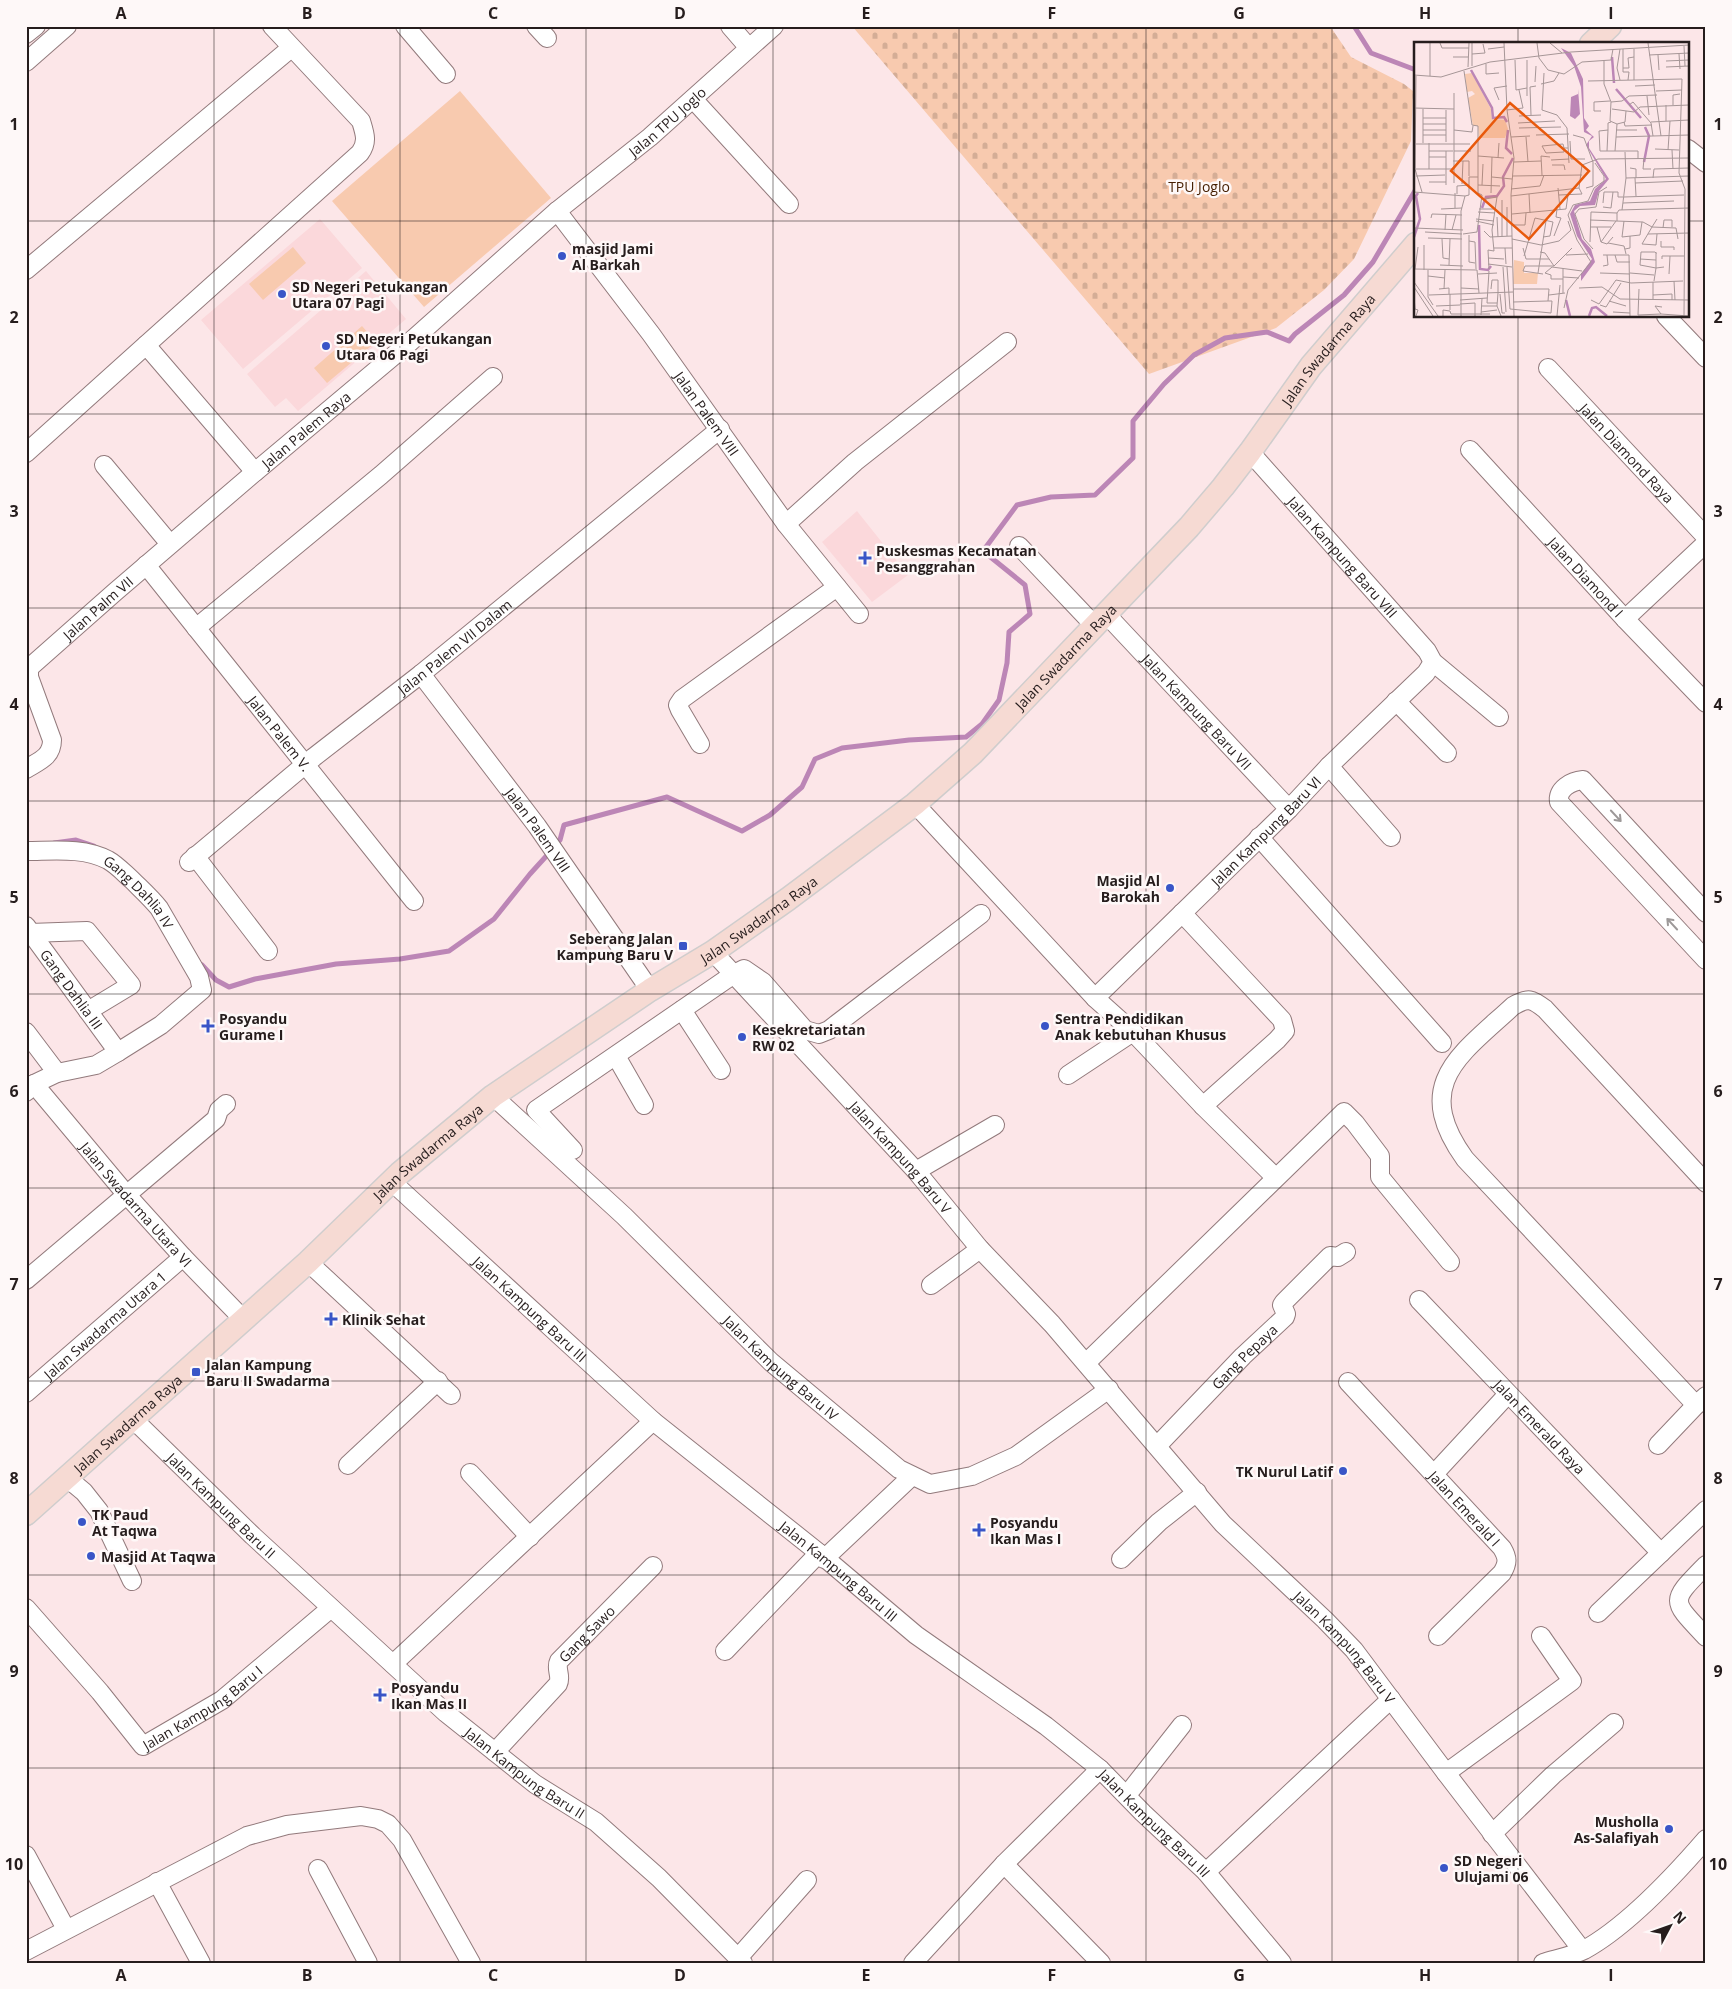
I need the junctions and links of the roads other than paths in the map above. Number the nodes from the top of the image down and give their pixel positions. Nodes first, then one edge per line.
1 (36, 26) edge
2 (67, 26) edge
3 (272, 26) edge
4 (405, 26) edge
5 (730, 26) edge
6 (774, 26) edge
7 (1610, 26) edge
8 (26, 34) edge
9 (1593, 42) edge
10 (291, 48) junction
11 (749, 48) junction
12 (26, 62) edge
13 (446, 74) dead end
14 (693, 99) junction
15 (1690, 150) edge
16 (1706, 163) edge
17 (789, 204) dead end
18 (557, 211) junction
19 (1414, 246) edge
20 (26, 270) edge
21 (1668, 318) edge
22 (1007, 342) dead end
23 (146, 345) junction
24 (1706, 358) edge
25 (1548, 368) dead end
26 (493, 377) dead end
27 (720, 429) junction
28 (1470, 450) dead end
29 (27, 451) edge
30 (1250, 452) junction
31 (104, 465) dead end
32 (255, 472) junction
33 (786, 524) junction
34 (1706, 537) edge
35 (1706, 543) edge
36 (170, 544) junction
37 (1019, 546) dead end
38 (146, 565) junction
39 (837, 587) junction
40 (859, 614) dead end
41 (1099, 619) junction
42 (1625, 619) junction
43 (196, 628) junction
44 (1433, 662) junction
45 (421, 674) junction
46 (1396, 701) junction
47 (1706, 704) edge
48 (1499, 717) dead end
49 (700, 744) dead end
50 (1447, 753) dead end
51 (306, 765) junction
52 (1329, 766) junction
53 (26, 769) edge
54 (915, 804) junction
55 (1289, 809) junction
56 (1260, 837) junction
57 (1391, 837) dead end
58 (26, 851) edge
59 (414, 901) dead end
60 (1182, 913) junction
61 (1706, 913) edge
62 (981, 914) dead end
63 (28, 929) edge
64 (268, 951) dead end
65 (713, 952) junction
66 (1706, 960) edge
67 (734, 974) junction
68 (650, 990) junction
69 (1095, 998) junction
70 (682, 1010) junction
71 (88, 1011) junction
72 (26, 1032) edge
73 (1133, 1032) junction
74 (1442, 1043) dead end
75 (118, 1052) junction
76 (616, 1056) junction
77 (721, 1070) dead end
78 (57, 1073) junction
79 (1068, 1075) dead end
80 (30, 1088) edge
81 (493, 1096) junction
82 (226, 1104) dead end
83 (644, 1104) dead end
84 (1203, 1106) junction
85 (995, 1125) dead end
86 (573, 1150) dead end
87 (916, 1171) junction
88 (1275, 1177) junction
89 (391, 1181) junction
90 (1706, 1183) edge
91 (126, 1194) junction
92 (980, 1248) junction
93 (1346, 1252) dead end
94 (183, 1257) junction
95 (308, 1262) junction
96 (1450, 1262) dead end
97 (26, 1280) edge
98 (931, 1285) dead end
99 (1419, 1300) dead end
100 (243, 1319) junction
101 (1086, 1363) junction
102 (438, 1381) junction
103 (1348, 1382) dead end
104 (1109, 1389) junction
105 (26, 1393) edge
106 (1508, 1394) junction
107 (451, 1395) dead end
108 (1701, 1401) edge
109 (132, 1418) junction
110 (653, 1421) junction
111 (1658, 1445) dead end
112 (1157, 1446) junction
113 (348, 1465) dead end
114 (470, 1472) dead end
115 (1434, 1474) junction
116 (912, 1476) junction
117 (66, 1477) junction
118 (1197, 1492) junction
119 (1706, 1510) edge
120 (26, 1514) edge
121 (530, 1537) junction
122 (1660, 1553) junction
123 (821, 1556) junction
124 (1122, 1559) dead end
125 (1706, 1564) edge
126 (653, 1566) dead end
127 (132, 1581) dead end
128 (26, 1608) edge
129 (331, 1608) junction
130 (1598, 1613) dead end
131 (1438, 1636) dead end
132 (1542, 1636) dead end
133 (1706, 1637) edge
134 (724, 1651) dead end
135 (393, 1664) junction
136 (1390, 1699) junction
137 (1614, 1723) dead end
138 (1182, 1725) dead end
139 (495, 1752) junction
140 (1100, 1769) junction
141 (1446, 1773) junction
142 (1127, 1795) junction
143 (1492, 1834) junction
144 (1706, 1839) edge
145 (26, 1855) edge
146 (1004, 1864) junction
147 (318, 1869) dead end
148 (1206, 1872) junction
149 (807, 1880) dead end
150 (157, 1882) junction
151 (66, 1929) junction
152 (1582, 1950) junction
153 (29, 1955) edge
154 (741, 1960) edge
155 (201, 1963) edge
156 (368, 1963) edge
157 (471, 1963) edge
158 (913, 1963) edge
159 (1100, 1963) edge
160 (1282, 1963) edge
161 (1543, 1963) edge

1 - 8 street
2 - 12 street
3 - 10 street
4 - 13 street
5 - 11 street
6 - 11 street, Jalan TPU Joglo
7 - 9 main road
10 - 20 street
10 - 23 street
11 - 14 street, Jalan TPU Joglo
14 - 17 street
14 - 18 street, Jalan TPU Joglo
15 - 16 street
18 - 27 street, Jalan Palem VIII
18 - 32 street, Jalan Palem Raya
19 - 30 main road, Jalan Swadarma Raya
21 - 24 street
22 - 33 street
23 - 29 street
23 - 32 street, Jalan Palem Raya
25 - 34 street, Jalan Diamond Raya
26 - 43 street
27 - 33 street, Jalan Palem VIII
27 - 45 street, Jalan Palem VII Dalam
28 - 42 street, Jalan Diamond I
30 - 41 main road, Jalan Swadarma Raya
30 - 44 street, Jalan Kampung Baru VIII
31 - 36 street
32 - 36 street, Jalan Palm VII
33 - 39 street, Jalan Palem VIII
35 - 42 street
36 - 38 street, Jalan Palm VII
37 - 41 street, Jalan Kampung Baru VII
38 - 43 street, Jalan Palem V.
38 - 53 street, Jalan Palm VII
39 - 40 street, Jalan Palem VIII
39 - 49 street
41 - 54 main road, Jalan Swadarma Raya
41 - 55 street, Jalan Kampung Baru VII
42 - 47 street, Jalan Diamond I
43 - 51 street, Jalan Palem V.
44 - 46 street, Jalan Kampung Baru VI
44 - 48 street, Jalan Kampung Baru VIII
45 - 51 street, Jalan Palem VII Dalam
45 - 68 street, Jalan Palem VIII
46 - 50 street
46 - 52 street, Jalan Kampung Baru VI
51 - 59 street, Jalan Palem V.
51 - 64 street, Jalan Palem VII Dalam
52 - 55 street, Jalan Kampung Baru VI
52 - 57 street
54 - 65 main road, Jalan Swadarma Raya
54 - 69 street
55 - 56 street, Jalan Kampung Baru VI
56 - 60 street, Jalan Kampung Baru VI
56 - 74 street
58 - 75 street, Gang Dahlia IV
60 - 69 street, Jalan Kampung Baru VI
60 - 84 street
66 -> 61 street
62 - 67 street
63 - 71 street, Gang Dahlia III
63 - 71 street
65 - 67 street, Jalan Kampung Baru V
65 - 68 main road, Jalan Swadarma Raya
67 - 70 street
67 - 87 street, Jalan Kampung Baru V
68 - 81 main road, Jalan Swadarma Raya
69 - 73 street
70 - 76 street
70 - 77 street
71 - 75 street, Gang Dahlia III
72 - 78 street
73 - 79 street
73 - 84 street
75 - 78 street
76 - 83 street
76 - 86 street
78 - 80 street
80 - 91 street, Jalan Swadarma Utara VI
81 - 89 main road, Jalan Swadarma Raya
81 - 116 street, Jalan Kampung Baru IV
82 - 91 street
84 - 88 street
85 - 87 street
87 - 92 street, Jalan Kampung Baru V
88 - 96 street
88 - 101 street
89 - 95 main road, Jalan Swadarma Raya
89 - 110 street, Jalan Kampung Baru III
90 - 108 street
91 - 94 street, Jalan Swadarma Utara VI
91 - 97 street
92 - 98 street
92 - 101 street, Jalan Kampung Baru V
93 - 112 street, Gang Pepaya
94 - 100 street, Jalan Swadarma Utara VI
94 - 105 street, Jalan Swadarma Utara 1
95 - 100 main road, Jalan Swadarma Raya
95 - 102 street
99 - 106 street, Jalan Emerald Raya
100 - 109 main road, Jalan Swadarma Raya
101 - 104 street, Jalan Kampung Baru V
102 - 107 street
102 - 113 street
103 - 115 street, Jalan Emerald I
104 - 112 street, Jalan Kampung Baru V
104 - 116 street, Jalan Kampung Baru IV
106 - 115 street
106 - 122 street, Jalan Emerald Raya
108 - 111 street
109 - 117 main road, Jalan Swadarma Raya
109 - 129 street, Jalan Kampung Baru II
110 - 121 street
110 - 123 street, Jalan Kampung Baru III
112 - 118 street, Jalan Kampung Baru V
114 - 121 street
115 - 131 street, Jalan Emerald I
116 - 123 street
117 - 120 main road, Jalan Swadarma Raya
117 - 127 street
118 - 124 street
118 - 136 street, Jalan Kampung Baru V
119 - 122 street
121 - 135 street
122 - 130 street
123 - 134 street
123 - 140 street, Jalan Kampung Baru III
125 - 133 street
126 - 139 street, Gang Sawo
128 - 129 street, Jalan Kampung Baru I
129 - 135 street, Jalan Kampung Baru II
132 - 141 street
135 - 139 street, Jalan Kampung Baru II
136 - 141 street, Jalan Kampung Baru V
136 - 148 street
137 - 143 street
138 - 142 street
139 - 154 street, Jalan Kampung Baru II
140 - 142 street, Jalan Kampung Baru III
140 - 146 street
141 - 143 street, Jalan Kampung Baru V
142 - 148 street, Jalan Kampung Baru III
143 - 152 street, Jalan Kampung Baru V
144 - 152 street
145 - 151 street
146 - 158 street
146 - 159 street
147 - 156 street
148 - 160 street, Jalan Kampung Baru III
149 - 154 street
150 - 151 street
150 - 155 street
150 - 157 street
151 - 153 street
152 - 161 street

